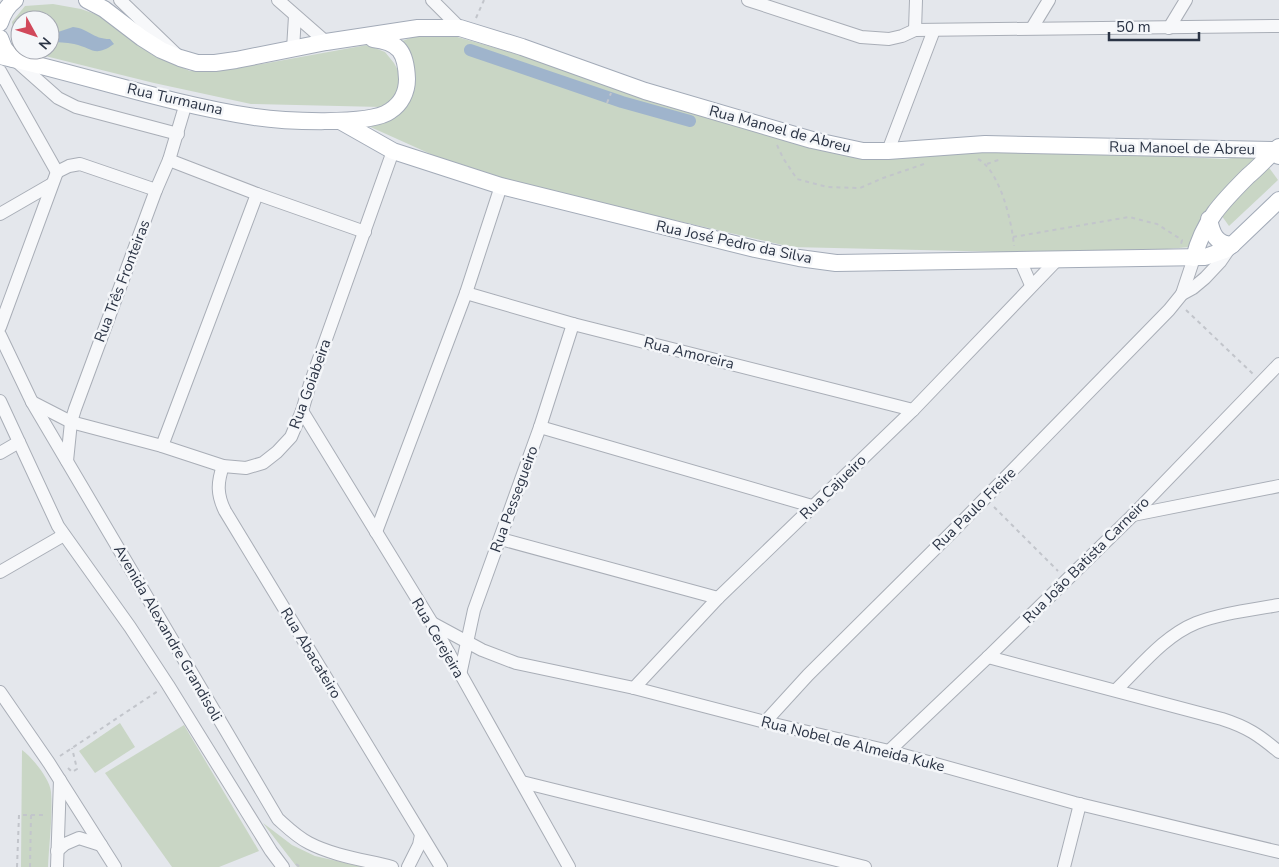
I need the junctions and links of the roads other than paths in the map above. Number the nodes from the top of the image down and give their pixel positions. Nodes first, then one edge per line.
1 (15, 0) edge
2 (87, 0) edge
3 (120, 0) edge
4 (278, 0) edge
5 (432, 0) edge
6 (748, 0) edge
7 (916, 0) edge
8 (1049, 0) edge
9 (1186, 0) edge
10 (295, 16) junction
11 (0, 23) edge
12 (1279, 26) edge
13 (1032, 28) junction
14 (1169, 28) junction
15 (465, 30) junction
16 (915, 30) junction
17 (934, 30) junction
18 (0, 38) edge
19 (358, 38) junction
20 (326, 42) junction
21 (292, 49) junction
22 (180, 58) junction
23 (3, 61) edge
24 (186, 104) junction
25 (340, 121) junction
26 (178, 134) junction
27 (393, 151) junction
28 (888, 151) junction
29 (1278, 151) edge
30 (170, 160) junction
31 (57, 172) junction
32 (52, 184) junction
33 (500, 186) junction
34 (156, 190) junction
35 (257, 194) junction
36 (1279, 200) edge
37 (0, 214) edge
38 (1209, 219) junction
39 (365, 232) junction
40 (1232, 245) junction
41 (1186, 258) junction
42 (1017, 260) junction
43 (1057, 260) junction
44 (1031, 285) junction
45 (466, 293) junction
46 (1179, 298) junction
47 (573, 324) junction
48 (0, 327) edge
49 (0, 335) edge
50 (1278, 366) edge
51 (0, 401) edge
52 (32, 402) junction
53 (913, 410) junction
54 (302, 412) junction
55 (71, 422) junction
56 (540, 427) junction
57 (19, 442) junction
58 (162, 446) junction
59 (0, 453) edge
60 (67, 461) junction
61 (223, 466) junction
62 (1279, 486) edge
63 (812, 506) junction
64 (1133, 515) junction
65 (376, 532) junction
66 (64, 535) junction
67 (500, 539) junction
68 (0, 572) edge
69 (718, 598) junction
70 (1279, 605) edge
71 (432, 624) junction
72 (468, 641) junction
73 (988, 657) junction
74 (460, 675) junction
75 (634, 688) junction
76 (1116, 690) junction
77 (0, 692) edge
78 (765, 722) junction
79 (889, 751) junction
80 (1279, 752) edge
81 (60, 780) junction
82 (522, 782) junction
83 (1080, 804) junction
84 (421, 835) junction
85 (101, 845) junction
86 (57, 851) junction
87 (1279, 852) edge
88 (57, 867) edge
89 (115, 867) edge
90 (283, 867) edge
91 (392, 867) edge
92 (408, 867) edge
93 (441, 867) edge
94 (569, 867) edge
95 (865, 867) edge
96 (1064, 867) edge

1 - 11 main road
2 - 22 main road
3 - 22 street
4 - 10 street
5 - 15 street
6 - 16 street
7 - 16 street
8 - 13 street
9 - 14 street
10 - 20 street
10 - 21 street
12 - 14 street
13 - 14 street
13 - 17 street
15 - 19 main road, Rua Manoel de Abreu
15 - 28 main road, Rua Manoel de Abreu
16 - 17 street
17 - 28 street
18 - 23 main road
19 - 20 main road
19 - 25 main road, Rua Turmauna
20 - 21 main road
21 - 22 main road
23 - 24 main road, Rua Turmauna
23 - 26 street
23 - 31 street
24 - 25 main road, Rua Turmauna
24 - 26 street, Rua Três Fronteiras
25 - 27 main road, Rua José Pedro da Silva
26 - 30 street, Rua Três Fronteiras
27 - 33 main road, Rua José Pedro da Silva
27 - 39 street, Rua Goiabeira
28 - 29 main road, Rua Manoel de Abreu
29 - 38 main road, Rua Paulo Freire
30 - 34 street, Rua Três Fronteiras
30 - 35 street
31 - 32 street
31 - 34 street
32 - 37 street
32 - 48 street
33 - 42 main road, Rua José Pedro da Silva
33 - 45 street
34 - 55 street, Rua Três Fronteiras
35 - 39 street
35 - 58 street
36 - 40 main road, Rua Paulo Freire
38 - 40 main road
38 - 41 main road, Rua Paulo Freire
39 - 54 street, Rua Goiabeira
40 - 41 main road, Rua José Pedro da Silva
40 - 46 street, Rua Paulo Freire
41 - 43 main road, Rua José Pedro da Silva
41 - 46 street, Rua Paulo Freire
42 - 43 main road, Rua José Pedro da Silva
42 - 44 street
43 - 44 street, Rua Cajueiro
44 - 53 street, Rua Cajueiro
45 - 47 street, Rua Amoreira
45 - 65 street
46 - 78 street, Rua Paulo Freire
47 - 53 street, Rua Amoreira
47 - 56 street, Rua Pessegueiro
49 - 52 street, Avenida Alexandre Grandisoli
50 - 64 street, Rua João Batista Carneiro
51 - 57 street, Avenida Alexandre Grandisoli
52 - 55 street, Rua Goiabeira
52 - 60 street, Avenida Alexandre Grandisoli
53 - 63 street, Rua Cajueiro
54 - 61 street, Rua Goiabeira
54 - 65 street, Rua Cerejeira
55 - 58 street, Rua Goiabeira
55 - 60 street, Rua Três Fronteiras
56 - 63 street
56 - 67 street, Rua Pessegueiro
57 - 59 street
57 - 66 street, Avenida Alexandre Grandisoli
58 - 61 street, Rua Goiabeira
60 - 91 street, Avenida Alexandre Grandisoli
61 - 84 street, Rua Abacateiro
62 - 64 street
63 - 69 street, Rua Cajueiro
64 - 73 street, Rua João Batista Carneiro
65 - 71 street, Rua Cerejeira
66 - 68 street
66 - 90 street, Avenida Alexandre Grandisoli
67 - 69 street
67 - 72 street, Rua Pessegueiro
69 - 75 street, Rua Cajueiro
70 - 76 street
71 - 72 street, Rua Nobel de Almeida Kuke
71 - 74 street, Rua Cerejeira
72 - 74 street, Rua Pessegueiro
72 - 75 street, Rua Nobel de Almeida Kuke
73 - 76 street
73 - 79 street, Rua João Batista Carneiro
74 - 82 street, Rua Cerejeira
75 - 78 street, Rua Nobel de Almeida Kuke
76 - 80 street
77 - 81 street
78 - 79 street, Rua Nobel de Almeida Kuke
79 - 83 street, Rua Nobel de Almeida Kuke
81 - 85 street
81 - 86 street
82 - 94 street, Rua Cerejeira
82 - 95 street
83 - 87 street, Rua Nobel de Almeida Kuke
83 - 96 street
84 - 92 street
84 - 93 street, Rua Abacateiro
85 - 86 street
85 - 89 street
86 - 88 street

